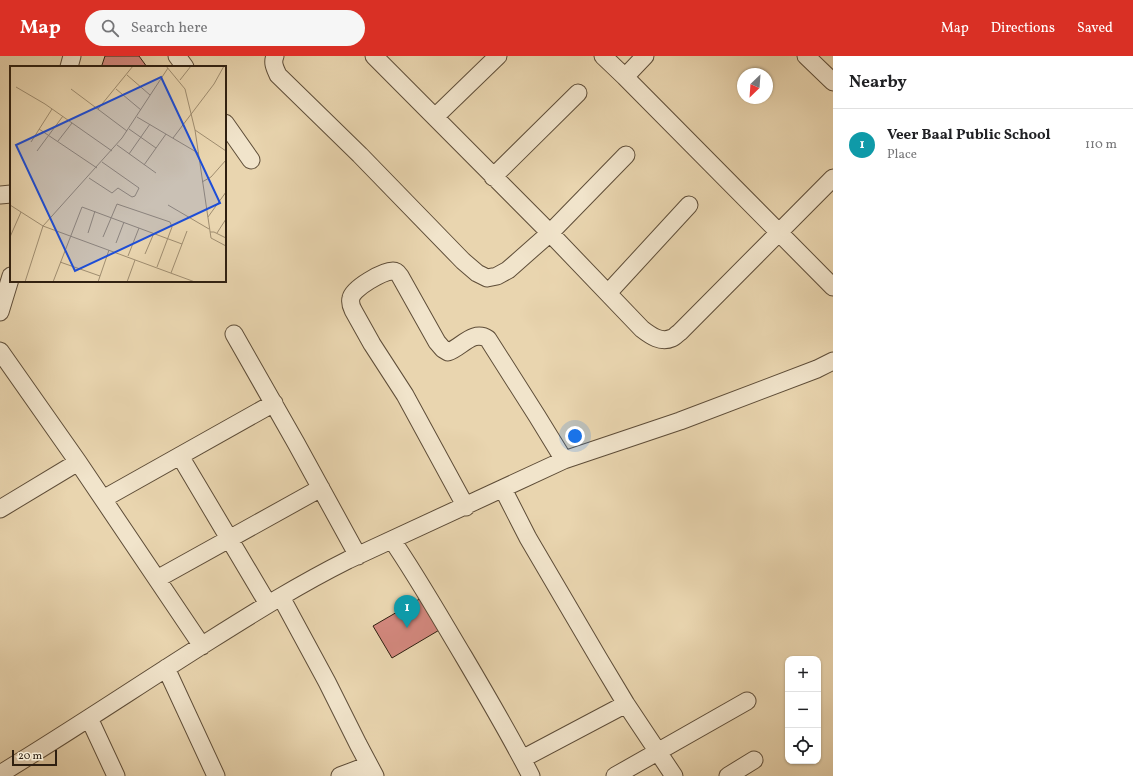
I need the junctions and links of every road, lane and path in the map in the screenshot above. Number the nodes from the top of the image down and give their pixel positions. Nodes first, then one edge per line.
1 (72, 56) edge
2 (177, 56) edge
3 (275, 56) edge
4 (498, 56) edge
5 (603, 56) edge
6 (645, 56) edge
7 (806, 56) edge
8 (379, 57) edge
9 (69, 66) edge
10 (184, 66) edge
11 (625, 77) junction
12 (833, 82) edge
13 (578, 93) dead end
14 (436, 117) junction
15 (226, 124) edge
16 (626, 155) dead end
17 (251, 160) dead end
18 (493, 177) junction
19 (833, 178) edge
20 (10, 194) edge
21 (0, 195) edge
22 (690, 205) dead end
23 (779, 231) junction
24 (550, 233) junction
25 (10, 279) edge
26 (833, 287) edge
27 (608, 293) junction
28 (0, 312) edge
29 (234, 334) dead end
30 (0, 351) edge
31 (833, 361) edge
32 (274, 403) junction
33 (180, 456) junction
34 (564, 460) junction
35 (78, 462) junction
36 (321, 488) junction
37 (503, 489) junction
38 (103, 499) junction
39 (466, 507) junction
40 (0, 508) edge
41 (229, 539) junction
42 (392, 540) junction
43 (358, 556) junction
44 (157, 579) junction
45 (274, 601) junction
46 (202, 646) junction
47 (166, 668) junction
48 (747, 702) dead end
49 (626, 704) junction
50 (89, 718) junction
51 (658, 752) junction
52 (522, 759) junction
53 (754, 760) dead end
54 (372, 771) edge
55 (0, 774) edge
56 (116, 776) edge
57 (216, 776) edge
58 (340, 776) edge
59 (531, 776) edge
60 (615, 776) edge
61 (674, 776) edge
62 (728, 776) edge

1 - 9 street
2 - 10 street
3 - 24 street
4 - 14 street
5 - 11 street
6 - 11 street
7 - 12 street
8 - 14 street
11 - 23 street
13 - 18 street
14 - 18 street
15 - 17 street
16 - 24 street
18 - 24 street
19 - 23 street
20 - 21 street
22 - 27 street
23 - 26 street
23 - 27 street
24 - 27 street
25 - 28 street
29 - 32 street
30 - 35 street
31 - 34 street
32 - 33 street
32 - 36 street
33 - 38 street
33 - 41 street
34 - 37 street
34 - 39 street
35 - 38 street
35 - 40 street
36 - 41 street
36 - 43 street
37 - 39 street
37 - 49 street
38 - 44 street
39 - 42 street
41 - 44 street
41 - 45 street
42 - 43 street
42 - 52 street
43 - 45 street
44 - 46 street
45 - 46 street
45 - 54 street
46 - 47 street
47 - 50 street
47 - 57 street
48 - 51 street
49 - 51 street
49 - 52 street
50 - 55 street
50 - 56 street
51 - 60 street
51 - 61 street
52 - 59 street
53 - 62 street
54 - 58 street

